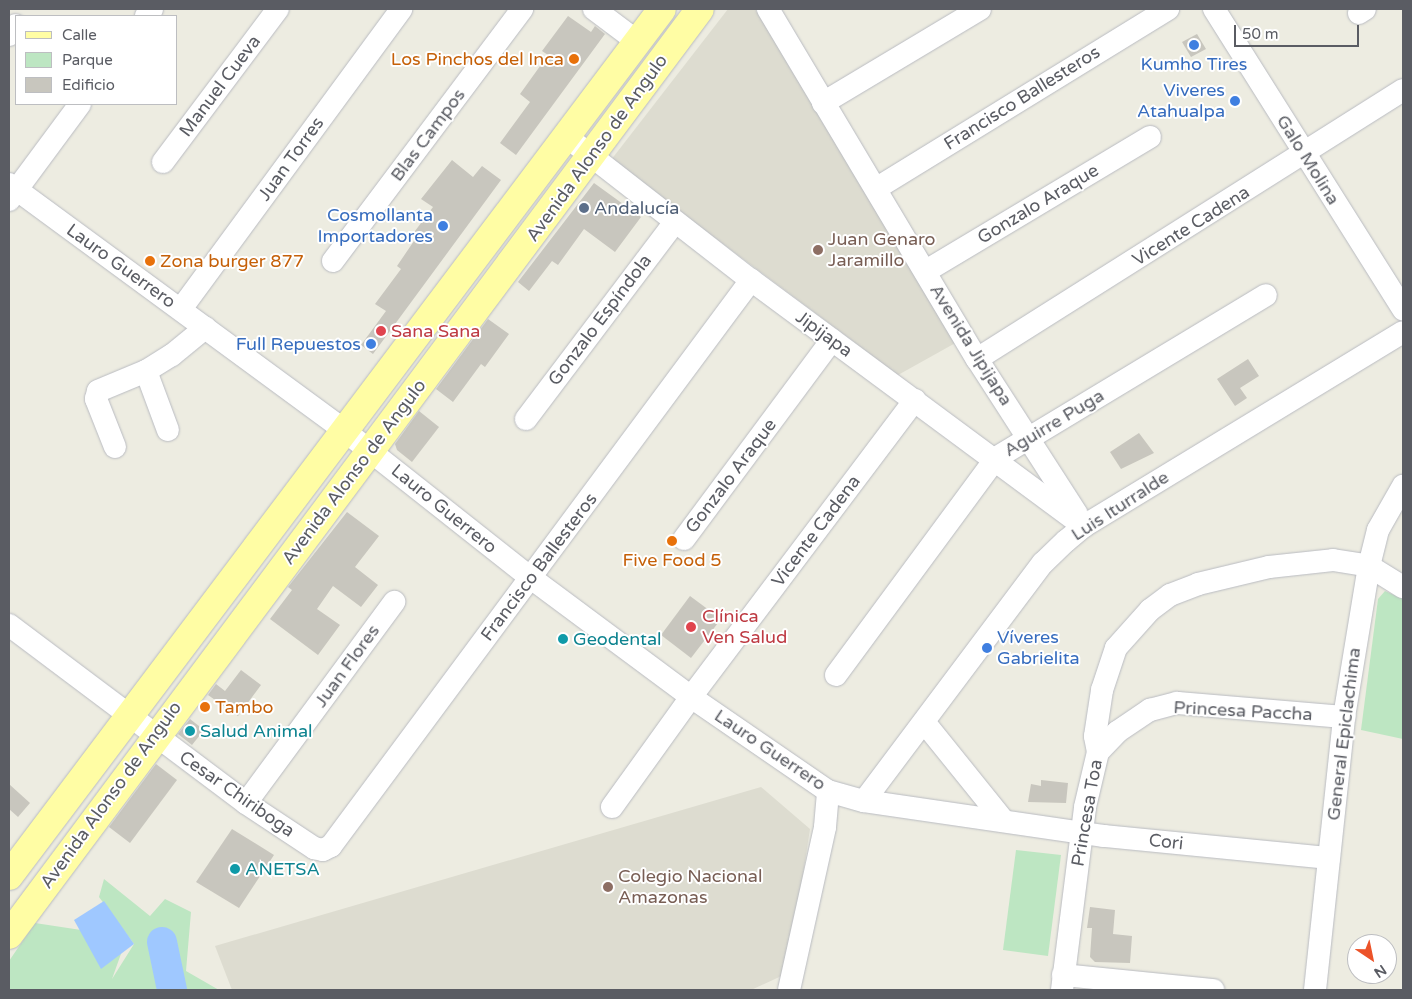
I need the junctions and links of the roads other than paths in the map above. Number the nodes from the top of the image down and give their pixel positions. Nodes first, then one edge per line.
1 (278, 9) edge
2 (401, 9) edge
3 (522, 9) edge
4 (594, 9) edge
5 (662, 9) edge
6 (700, 9) edge
7 (980, 9) edge
8 (1168, 9) edge
9 (1214, 9) edge
10 (774, 11) edge
11 (638, 42) junction
12 (1403, 90) edge
13 (823, 103) junction
14 (79, 105) edge
15 (567, 137) junction
16 (1150, 137) dead end
17 (1304, 155) junction
18 (592, 156) junction
19 (163, 162) dead end
20 (877, 188) junction
21 (11, 191) edge
22 (675, 222) junction
23 (333, 262) dead end
24 (926, 271) junction
25 (751, 280) junction
26 (1266, 295) dead end
27 (181, 309) junction
28 (1403, 310) edge
29 (205, 328) junction
30 (1403, 332) edge
31 (832, 340) junction
32 (977, 359) junction
33 (146, 371) junction
34 (915, 400) junction
35 (526, 419) dead end
36 (168, 430) dead end
37 (346, 432) junction
38 (1031, 439) junction
39 (115, 447) dead end
40 (370, 450) junction
41 (996, 458) junction
42 (1403, 486) edge
43 (1084, 526) junction
44 (684, 539) dead end
45 (1369, 566) junction
46 (530, 578) junction
47 (1403, 588) edge
48 (394, 602) dead end
49 (9, 625) edge
50 (836, 674) dead end
51 (691, 697) junction
52 (129, 715) junction
53 (1344, 717) junction
54 (924, 722) junction
55 (155, 735) junction
56 (1098, 752) junction
57 (828, 791) junction
58 (864, 801) junction
59 (246, 803) junction
60 (612, 807) dead end
61 (1004, 821) junction
62 (1082, 832) junction
63 (323, 850) joint
64 (1329, 858) junction
65 (9, 876) edge
66 (9, 935) edge
67 (1063, 983) edge
68 (789, 990) edge
69 (1213, 990) edge
70 (1315, 990) edge

1 - 19 street, Manuel Cueva
2 - 27 street, Juan Torres
3 - 23 street, Blas Campos
4 - 11 street
5 - 11 main road, Avenida Alonso de Angulo
6 - 18 main road, Avenida Alonso de Angulo
7 - 13 street
8 - 20 street, Francisco Ballesteros
9 - 17 street, Galo Molina
10 - 13 street, Avenida Jipijapa
11 - 15 main road, Avenida Alonso de Angulo
12 - 17 street, Vicente Cadena
13 - 20 street, Avenida Jipijapa
14 - 21 street
15 - 18 street, Jipijapa
15 - 37 main road, Avenida Alonso de Angulo
16 - 24 street, Gonzalo Araque
17 - 28 street, Galo Molina
17 - 32 street, Vicente Cadena
18 - 22 street, Jipijapa
18 - 40 main road, Avenida Alonso de Angulo
20 - 24 street, Avenida Jipijapa
21 - 27 street, Lauro Guerrero
22 - 25 street, Jipijapa
22 - 35 street, Gonzalo Espíndola
24 - 32 street, Avenida Jipijapa
25 - 31 street, Jipijapa
25 - 46 street, Francisco Ballesteros
26 - 38 street, Aguirre Puga
27 - 29 street, Lauro Guerrero
29 - 33 street
29 - 37 street, Lauro Guerrero
30 - 43 street, Luis Iturralde
31 - 34 street, Jipijapa
31 - 44 street, Gonzalo Araque
32 - 38 street, Avenida Jipijapa
33 - 36 street
33 - 39 street
34 - 41 street, Jipijapa
34 - 51 street, Vicente Cadena
37 - 40 street, Lauro Guerrero
37 - 52 main road, Avenida Alonso de Angulo
38 - 41 street, Aguirre Puga
38 - 43 street, Avenida Jipijapa
40 - 46 street, Lauro Guerrero
40 - 55 main road, Avenida Alonso de Angulo
41 - 43 street, Jipijapa
41 - 50 street, Aguirre Puga
42 - 45 street, General Epiclachima
43 - 54 street, Luis Iturralde
45 - 47 street
45 - 53 street, General Epiclachima
45 - 56 street, Princesa Toa
46 - 51 street, Lauro Guerrero
46 - 63 street, Francisco Ballesteros
48 - 59 street, Juan Flores
49 - 52 street, Cesar Chiriboga
51 - 57 street, Lauro Guerrero
51 - 60 street, Vicente Cadena
52 - 55 street, Cesar Chiriboga
52 - 65 main road, Avenida Alonso de Angulo
53 - 56 street, Princesa Paccha
53 - 64 street, General Epiclachima
54 - 58 street, Luis Iturralde
54 - 61 street
55 - 59 street, Cesar Chiriboga
55 - 66 main road, Avenida Alonso de Angulo
56 - 62 street, Princesa Toa
57 - 58 street, Lauro Guerrero
57 - 68 street
58 - 61 street, Cori
59 - 63 street, Cesar Chiriboga
61 - 62 street, Cori
62 - 64 street, Cori
62 - 67 street, Princesa Toa
64 - 70 street, General Epiclachima
67 - 69 street

